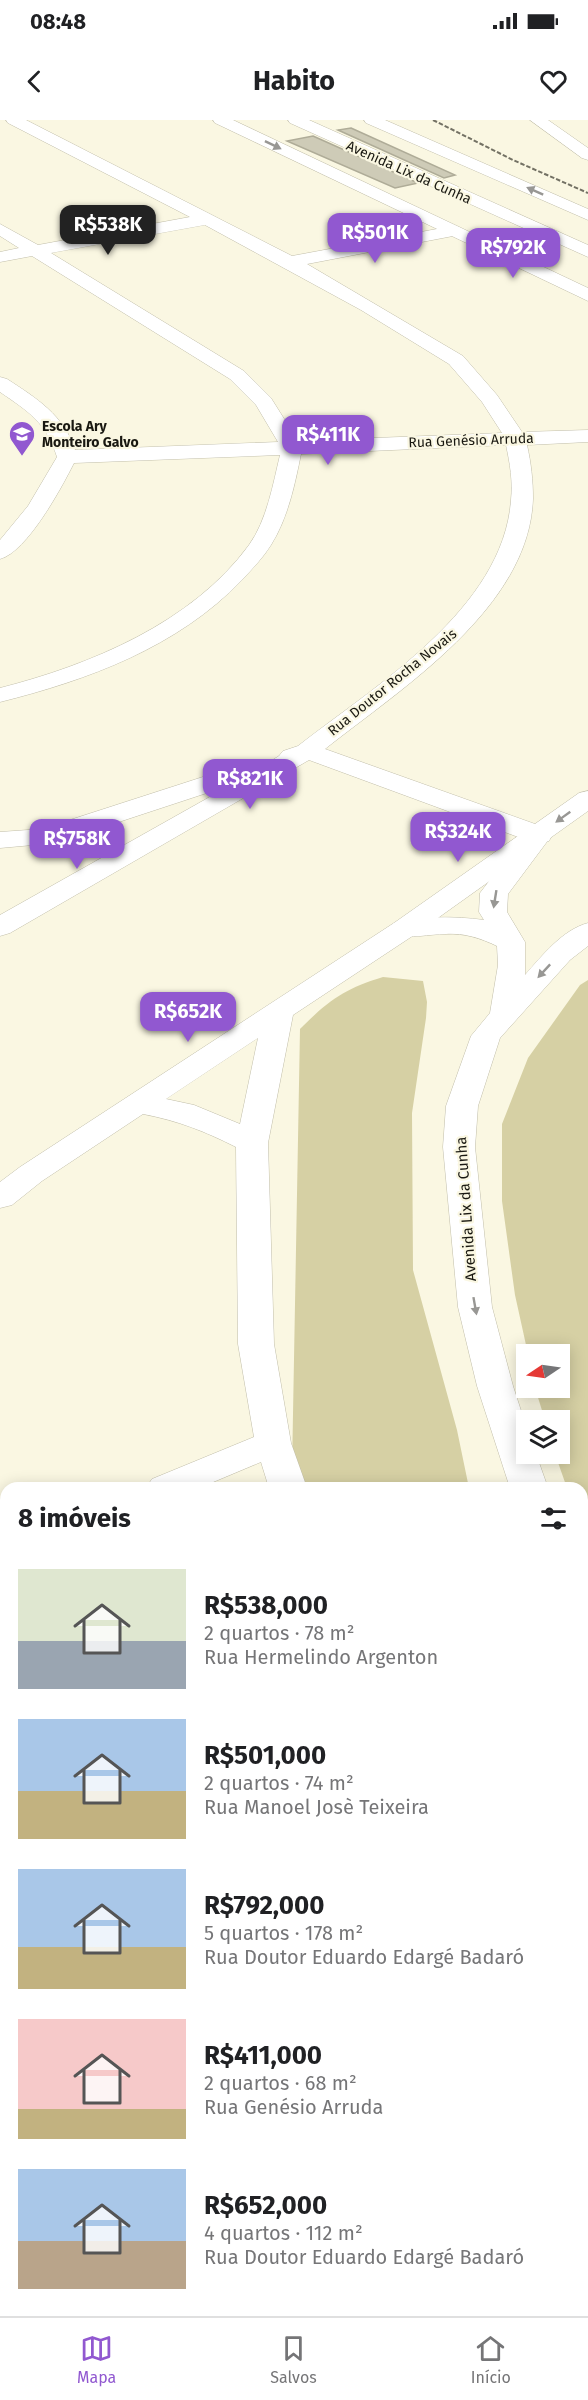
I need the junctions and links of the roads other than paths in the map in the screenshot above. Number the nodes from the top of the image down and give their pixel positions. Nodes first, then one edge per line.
1 (15, 120) edge
2 (221, 120) edge
3 (296, 120) edge
4 (372, 120) edge
5 (538, 120) edge
6 (588, 155) edge
7 (588, 215) edge
8 (209, 219) junction
9 (0, 229) edge
10 (453, 231) junction
11 (38, 251) junction
12 (588, 252) edge
13 (0, 257) edge
14 (290, 262) junction
15 (588, 295) edge
16 (0, 383) edge
17 (588, 436) edge
18 (514, 438) junction
19 (292, 448) junction
20 (66, 457) junction
21 (0, 552) edge
22 (0, 695) edge
23 (307, 751) junction
24 (588, 799) edge
25 (539, 835) junction
26 (45, 837) junction
27 (0, 840) edge
28 (122, 859) junction
29 (0, 927) edge
30 (404, 929) junction
31 (588, 932) edge
32 (511, 942) junction
33 (279, 1011) junction
34 (505, 1013) junction
35 (140, 1104) junction
36 (252, 1143) junction
37 (0, 1198) edge
38 (495, 1386) junction
39 (273, 1443) junction
40 (183, 1482) edge
41 (286, 1482) edge
42 (507, 1482) edge
43 (527, 1482) edge

1 - 8 main road, Rua Doutor Rocha Novais
2 -> 10 main road
3 - 12 main road, Avenida Lix da Cunha
7 -> 4 main road
5 - 6 main road
8 - 11 main road
8 - 14 main road, Rua Doutor Rocha Novais
9 - 11 main road
10 - 14 main road
10 - 15 main road
11 - 13 main road
11 - 19 main road
14 - 18 main road, Rua Doutor Rocha Novais
16 - 20 main road
17 - 18 main road, Rua Genésio Arruda
18 - 19 main road, Rua Genésio Arruda
18 - 23 main road, Rua Doutor Rocha Novais
19 - 20 main road, Rua Genésio Arruda
19 - 22 main road
20 - 21 main road
23 - 25 main road
23 - 26 main road
23 - 28 main road, Rua Doutor Rocha Novais
24 -> 25 main road
25 - 30 main road
25 -> 32 main road
26 - 27 main road
26 - 28 main road
28 - 29 main road, Rua Doutor Rocha Novais
30 - 32 main road
30 - 33 main road
31 -> 34 main road, Avenida Lix da Cunha
32 - 34 main road
33 - 35 main road
33 - 36 main road
34 -> 38 main road, Avenida Lix da Cunha
35 - 36 main road
35 - 37 main road
36 - 39 main road
38 - 42 main road
38 - 43 main road
39 - 40 main road
39 - 41 main road

